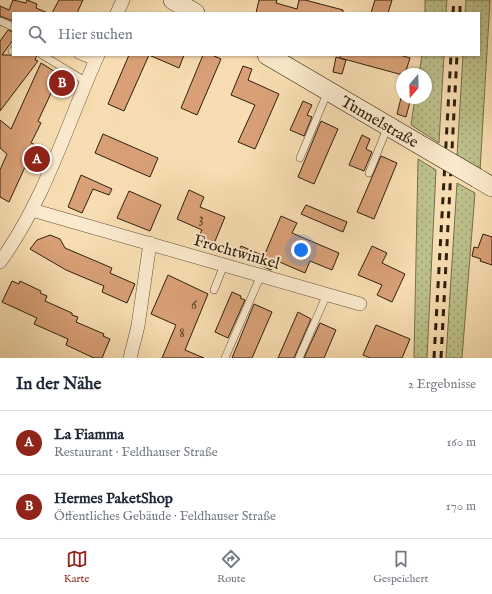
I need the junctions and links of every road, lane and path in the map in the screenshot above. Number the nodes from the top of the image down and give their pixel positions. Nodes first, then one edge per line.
1 (123, 0) edge
2 (173, 0) edge
3 (117, 12) edge
4 (193, 12) edge
5 (0, 21) edge
6 (12, 27) edge
7 (44, 56) edge
8 (84, 56) edge
9 (269, 56) edge
10 (97, 58) edge
11 (86, 82) junction
12 (328, 91) junction
13 (388, 126) junction
14 (300, 158) dead end
15 (369, 173) dead end
16 (488, 185) edge
17 (32, 210) junction
18 (150, 244) junction
19 (0, 262) edge
20 (224, 265) junction
21 (261, 275) junction
22 (214, 290) dead end
23 (327, 294) junction
24 (360, 304) dead end
25 (130, 358) edge
26 (225, 358) edge
27 (299, 358) edge

1 - 3 street
2 - 4 street
5 - 6 lane
7 - 11 lane
8 - 10 lane
9 - 12 street, Tunnelstraße
10 - 11 street
11 - 17 street
12 - 13 street, Tunnelstraße
12 - 14 lane
13 - 15 lane
13 - 16 street, Tunnelstraße, bridge
17 - 18 street, Frochtwinkel
17 - 19 street
18 - 20 street, Frochtwinkel
18 - 25 street
20 - 21 street, Frochtwinkel
20 - 22 lane
21 - 23 street, Frochtwinkel
21 - 26 lane
23 - 24 street, Frochtwinkel
23 - 27 lane

